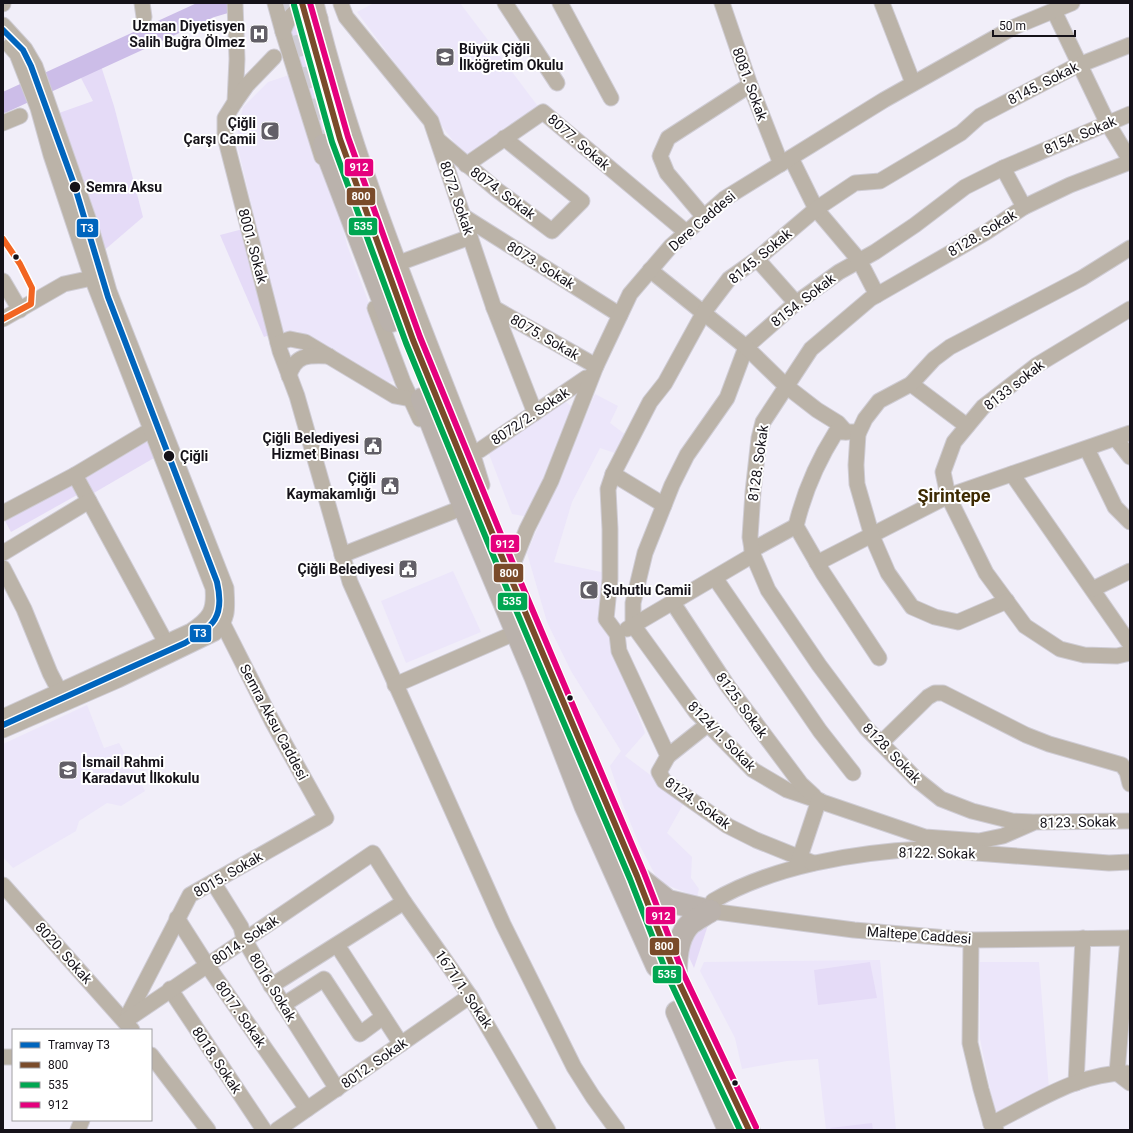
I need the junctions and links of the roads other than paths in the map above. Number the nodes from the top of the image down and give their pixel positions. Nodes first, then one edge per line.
1 (275, 3) edge
2 (316, 3) edge
3 (506, 3) edge
4 (560, 3) edge
5 (722, 3) edge
6 (882, 3) edge
7 (1072, 3) edge
8 (342, 4) edge
9 (235, 6) edge
10 (1054, 11) junction
11 (320, 18) junction
12 (3, 25) edge
13 (283, 32) junction
14 (3, 38) edge
15 (1130, 46) edge
16 (274, 57) dead end
17 (1080, 64) junction
18 (30, 68) junction
19 (557, 83) dead end
20 (913, 83) junction
21 (750, 85) junction
22 (611, 98) dead end
23 (235, 102) junction
24 (43, 104) junction
25 (1130, 114) edge
26 (20, 116) dead end
27 (3, 123) edge
28 (1108, 124) junction
29 (504, 138) junction
30 (437, 140) junction
31 (786, 160) junction
32 (1130, 161) edge
33 (466, 165) junction
34 (1003, 168) junction
35 (1024, 207) junction
36 (816, 209) junction
37 (463, 216) junction
38 (704, 217) junction
39 (686, 232) junction
40 (470, 237) junction
41 (1130, 248) edge
42 (757, 259) junction
43 (860, 260) junction
44 (399, 263) junction
45 (650, 270) junction
46 (92, 278) junction
47 (3, 281) edge
48 (877, 295) junction
49 (796, 303) junction
50 (494, 308) junction
51 (1130, 309) edge
52 (20, 310) junction
53 (704, 312) junction
54 (620, 315) junction
55 (3, 319) edge
56 (278, 343) junction
57 (746, 347) junction
58 (329, 356) junction
59 (596, 366) junction
60 (289, 376) junction
61 (586, 378) dead end
62 (911, 384) junction
63 (786, 386) junction
64 (411, 399) junction
65 (535, 413) junction
66 (967, 426) junction
67 (152, 429) junction
68 (852, 433) junction
69 (1130, 433) edge
70 (1116, 439) junction
71 (1087, 449) junction
72 (472, 452) junction
73 (1130, 457) edge
74 (449, 470) junction
75 (613, 474) junction
76 (1012, 474) junction
77 (75, 475) junction
78 (948, 496) junction
79 (89, 501) junction
80 (664, 505) junction
81 (464, 506) junction
82 (3, 513) edge
83 (1130, 522) edge
84 (796, 526) junction
85 (872, 536) junction
86 (3, 552) edge
87 (752, 553) junction
88 (342, 555) junction
89 (818, 563) junction
90 (1130, 571) edge
91 (509, 574) junction
92 (5, 575) edge
93 (715, 578) junction
94 (1093, 589) junction
95 (1007, 601) junction
96 (673, 603) junction
97 (210, 614) junction
98 (223, 624) junction
99 (633, 625) junction
100 (517, 632) junction
101 (617, 634) junction
102 (1130, 644) edge
103 (169, 648) junction
104 (1130, 653) edge
105 (879, 658) dead end
106 (395, 685) junction
107 (63, 698) junction
108 (3, 717) edge
109 (707, 725) junction
110 (3, 730) edge
111 (881, 743) junction
112 (668, 756) junction
113 (853, 773) dead end
114 (1130, 784) edge
115 (820, 800) junction
116 (326, 818) joint
117 (1130, 821) edge
118 (1035, 822) junction
119 (925, 837) junction
120 (902, 850) junction
121 (373, 853) joint
122 (1130, 862) edge
123 (803, 863) junction
124 (213, 882) junction
125 (3, 885) edge
126 (404, 902) junction
127 (650, 907) junction
128 (710, 911) junction
129 (177, 918) junction
130 (1083, 938) junction
131 (1129, 938) edge
132 (244, 939) junction
133 (971, 940) junction
134 (337, 945) junction
135 (206, 965) junction
136 (676, 976) junction
137 (271, 986) junction
138 (170, 989) junction
139 (470, 996) junction
140 (283, 1005) junction
141 (383, 1017) junction
142 (126, 1027) edge
143 (401, 1044) junction
144 (152, 1057) edge
145 (1124, 1073) edge
146 (1076, 1083) junction
147 (1130, 1083) edge
148 (337, 1089) junction
149 (307, 1109) junction
150 (994, 1127) edge
151 (208, 1130) edge
152 (264, 1130) edge
153 (277, 1130) edge
154 (548, 1130) edge
155 (617, 1130) edge
156 (729, 1130) edge
157 (749, 1130) edge

1 - 13 street
2 - 11 street
3 - 19 street
4 - 22 street
5 - 21 street, 8081. Sokak
6 - 20 street
7 - 10 street, Dere Caddesi
8 - 11 street
8 - 30 street, 8072. Sokak
9 - 23 street, 8001. Sokak
10 - 17 street
10 - 20 street, Dere Caddesi
11 - 13 street
11 - 44 street
12 - 18 street
13 - 64 street
14 - 18 street
15 - 17 street, 8145. Sokak
16 - 23 street
17 - 28 street
17 - 36 street, 8145. Sokak
18 - 24 street
20 - 31 street, Dere Caddesi
21 - 31 street, 8081. Sokak
21 - 38 street
23 - 56 street, 8001. Sokak
24 - 46 street
24 - 98 street
25 - 28 street, 8154. Sokak
26 - 27 street
28 - 32 street
28 - 34 street, 8154. Sokak
29 - 33 street, 8077. Sokak
29 - 33 street, 8074. Sokak
29 - 39 street, 8077. Sokak
30 - 33 street, 8074. Sokak
30 - 37 street, 8072. Sokak
31 - 36 street, 8081. Sokak
31 - 38 street, Dere Caddesi
32 - 35 street, 8128. Sokak
34 - 35 street
34 - 43 street, 8154. Sokak
35 - 48 street, 8128. Sokak
36 - 42 street, 8145. Sokak
36 - 43 street, 8081. Sokak
37 - 40 street, 8072. Sokak
37 - 54 street, 8073. Sokak
38 - 39 street, Dere Caddesi
39 - 45 street, Dere Caddesi
40 - 44 street
40 - 50 street, 8072. Sokak
41 - 62 street
42 - 49 street
42 - 53 street, 8145. Sokak
43 - 48 street, 8081. Sokak
43 - 49 street, 8154. Sokak
44 - 72 street
45 - 53 street
45 - 54 street, Dere Caddesi
46 - 52 street
46 - 67 street
47 - 52 street
48 - 63 street, 8128. Sokak
49 - 57 street, 8154. Sokak
50 - 59 street, 8075. Sokak
50 - 65 street, 8072. Sokak
51 - 66 street, 8133 sokak
52 - 55 street
53 - 57 street
53 - 75 street, 8145. Sokak
54 - 59 street, Dere Caddesi
56 - 58 street
56 - 60 street, 8001. Sokak
57 - 63 street
57 - 80 street, 8154. Sokak
58 - 60 street
58 - 64 street
59 - 91 street, Dere Caddesi
60 - 88 street, 8001. Sokak
61 - 65 street, 8072/2. Sokak
62 - 66 street
62 - 68 street
63 - 68 street
63 - 87 street, 8128. Sokak
64 - 74 street
65 - 72 street, 8072/2. Sokak
66 - 78 street, 8133 sokak
67 - 77 street
67 - 97 street
68 - 84 street
68 - 85 street
69 - 70 street
70 - 71 street
70 - 73 street
71 - 76 street
71 - 83 street
72 - 91 street
74 - 81 highway
74 - 91 highway
75 - 80 street
75 - 101 street, 8145. Sokak
76 - 78 street
76 - 94 street
77 - 79 street
77 - 82 street
78 - 85 street
78 - 95 street, 8133 sokak
79 - 86 street
79 - 103 street
80 - 99 street, 8154. Sokak
81 - 88 street
81 - 100 highway
84 - 87 street
84 - 89 street
85 - 89 street
85 - 95 street
87 - 93 street
87 - 111 street, 8128. Sokak
88 - 106 street, 8001. Sokak
89 - 105 street
90 - 94 street
91 - 127 highway
92 - 107 street
93 - 96 street
93 - 113 street
94 - 102 street
95 - 104 street, 8133 sokak
96 - 99 street
96 - 115 street, 8125. Sokak
97 - 98 street, Semra Aksu Caddesi
97 - 103 street
98 - 103 street
98 - 116 street, Semra Aksu Caddesi
99 - 101 street
99 - 109 street, 8124/1. Sokak
100 - 106 street
100 - 127 highway
101 - 112 street, 8124. Sokak
103 - 107 street
106 - 155 street, 8001. Sokak
107 - 108 street
107 - 110 street
109 - 112 street
109 - 115 street, 8124/1. Sokak
111 - 114 street
111 - 118 street, 8128. Sokak
112 - 123 street, 8124. Sokak
115 - 119 street, 8123. Sokak
115 - 123 street
116 - 124 street, 8015. Sokak
117 - 118 street, 8123. Sokak
118 - 119 street, 8123. Sokak
119 - 120 street
120 - 122 street, 8122. Sokak
120 - 123 street, 8122. Sokak
121 - 126 street, 1671/1. Sokak
121 - 132 street, 8014. Sokak
123 - 128 street, 8122. Sokak
124 - 129 street, 8015. Sokak
124 - 132 street, 8016. Sokak
125 - 142 street, 8020. Sokak
126 - 134 street
126 - 139 street, 1671/1. Sokak
127 - 128 highway
127 - 136 highway
127 - 156 highway
128 - 133 street, Maltepe Caddesi
128 - 136 highway
129 - 135 street, 8017. Sokak
129 - 142 street, 8015. Sokak
130 - 131 street, Maltepe Caddesi
130 - 133 street, Maltepe Caddesi
130 - 146 street
131 - 145 street
132 - 135 street, 8014. Sokak
132 - 137 street, 8016. Sokak
133 - 150 street
134 - 137 street
134 - 141 street
135 - 138 street, 8014. Sokak
135 - 149 street, 8017. Sokak
136 - 157 highway
137 - 140 street, 8016. Sokak
138 - 142 street, 8014. Sokak
138 - 152 street, 8018. Sokak
139 - 143 street, 8012. Sokak
139 - 154 street, 1671/1. Sokak
140 - 141 street
140 - 148 street, 8016. Sokak
141 - 143 street
143 - 148 street, 8012. Sokak
144 - 151 street
145 - 146 street
145 - 147 street
146 - 150 street
148 - 149 street, 8012. Sokak
149 - 153 street, 8012. Sokak

